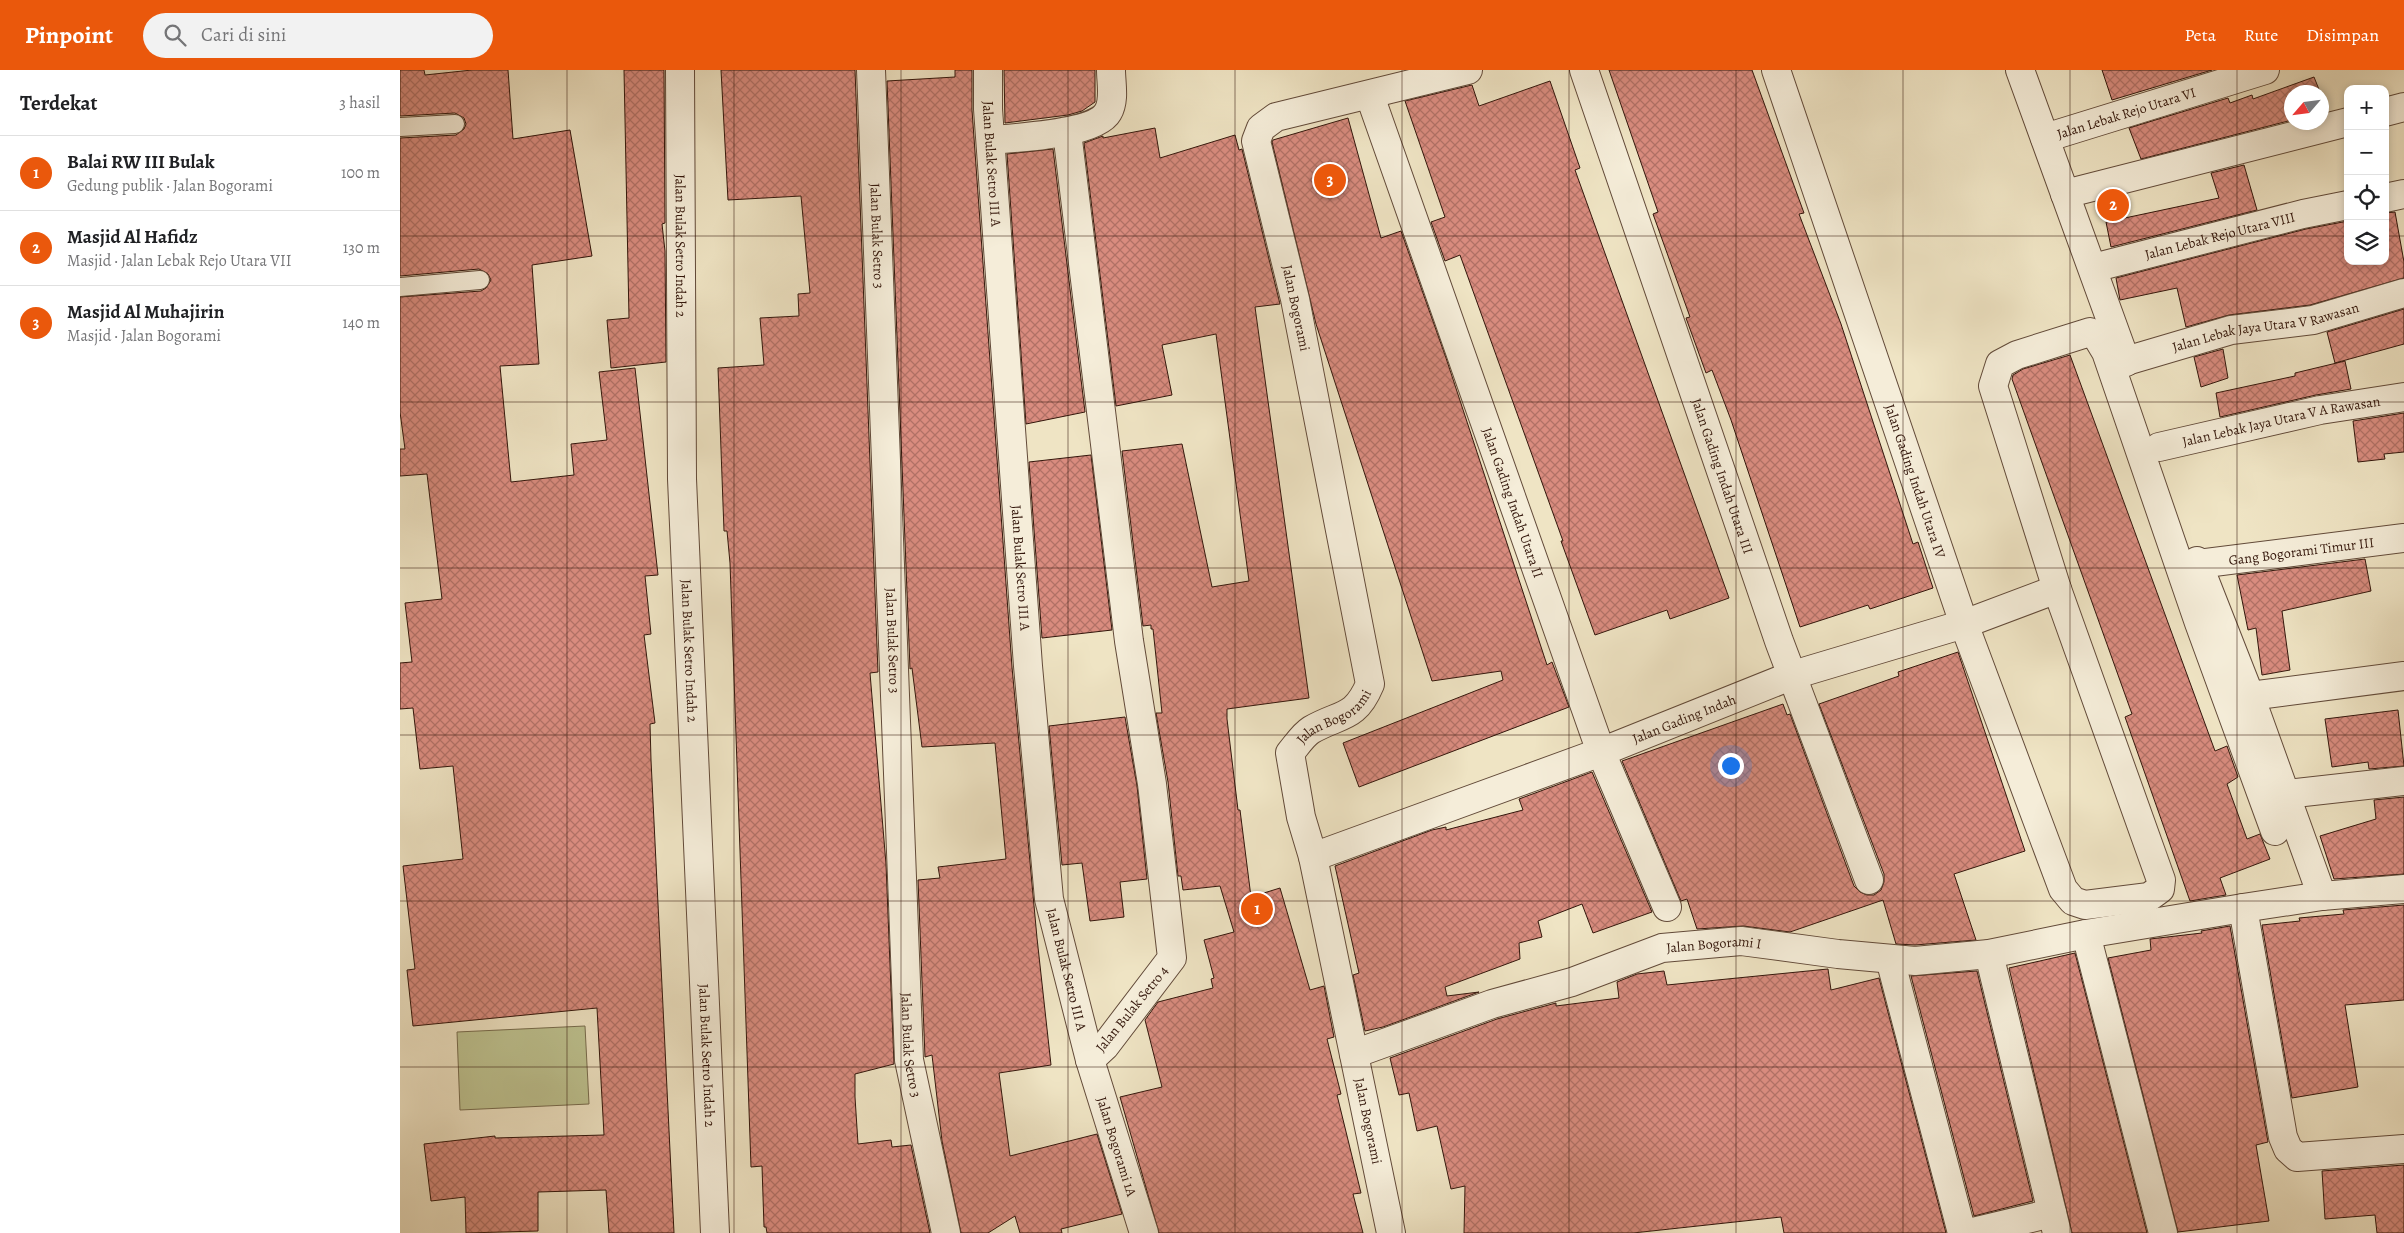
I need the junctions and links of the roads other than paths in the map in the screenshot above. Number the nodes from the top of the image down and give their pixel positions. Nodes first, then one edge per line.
1 (680, 70) edge
2 (870, 70) edge
3 (988, 70) edge
4 (1111, 70) edge
5 (1468, 70) edge
6 (1584, 70) edge
7 (1776, 70) edge
8 (2020, 70) edge
9 (2265, 70) edge
10 (1370, 96) junction
11 (2404, 107) edge
12 (2389, 111) edge
13 (2344, 123) edge
14 (455, 124) dead end
15 (400, 127) edge
16 (1067, 132) junction
17 (2045, 138) junction
18 (991, 140) junction
19 (2065, 194) junction
20 (2404, 194) edge
21 (2389, 197) edge
22 (2344, 207) edge
23 (2093, 268) junction
24 (480, 280) dead end
25 (400, 288) edge
26 (2404, 293) edge
27 (2126, 361) junction
28 (2404, 397) edge
29 (2158, 447) junction
30 (2404, 538) edge
31 (2198, 564) junction
32 (2057, 589) junction
33 (1964, 624) junction
34 (1793, 675) junction
35 (2404, 676) edge
36 (2250, 696) junction
37 (1601, 752) junction
38 (2404, 781) edge
39 (2286, 794) junction
40 (2275, 831) dead end
41 (1313, 858) junction
42 (1869, 880) dead end
43 (2404, 889) edge
44 (2322, 896) junction
45 (1667, 907) dead end
46 (2243, 908) junction
47 (2086, 934) junction
48 (1989, 954) junction
49 (1890, 959) junction
50 (1354, 1054) junction
51 (1090, 1060) junction
52 (2404, 1149) edge
53 (943, 1221) edge
54 (2054, 1223) edge
55 (715, 1233) edge
56 (1144, 1233) edge
57 (1391, 1233) edge
58 (1962, 1233) edge
59 (1968, 1233) edge
60 (2163, 1233) edge

1 - 55 street, Jalan Bulak Setro Indah 2
2 - 53 street, Jalan Bulak Setro 3
3 - 18 street, Jalan Bulak Setro III A
4 - 16 street
5 - 10 street
6 - 34 street, Jalan Gading Indah Utara III
7 - 33 street, Jalan Gading Indah Utara IV
8 - 17 street
9 - 17 street, Jalan Lebak Rejo Utara VI
10 - 37 street, Jalan Gading Indah Utara II
10 - 41 street, Jalan Bogorami
11 - 12 street
13 - 19 street
14 - 15 lane
16 - 18 street
16 - 51 street, Jalan Bulak Setro 4
17 - 19 street
18 - 51 street, Jalan Bulak Setro III A
19 - 23 street
20 - 21 street
22 - 23 street, Jalan Lebak Rejo Utara VIII
23 - 27 street
24 - 25 lane
26 - 27 street, Jalan Lebak Jaya Utara V Rawasan
27 - 29 street
28 - 29 street, Jalan Lebak Jaya Utara V A Rawasan
29 - 31 street
30 - 31 street, Gang Bogorami Timur III
31 - 36 street
32 - 33 street, Jalan Gading Indah
32 - 33 street, Jalan Gading Indah Utara IV
32 - 40 street
33 - 34 street, Jalan Gading Indah
34 - 37 street, Jalan Gading Indah
34 - 42 street, Jalan Gading Indah Utara III
35 - 36 street
36 - 39 street
37 - 41 street, Jalan Gading Indah
37 - 45 street, Jalan Gading Indah Utara II
38 - 39 street
39 - 44 street
41 - 50 street, Jalan Bogorami
43 - 44 street, Jalan Bogorami I
44 - 46 street, Jalan Bogorami I
46 - 47 street, Jalan Bogorami I
46 - 52 street
47 - 48 street, Jalan Bogorami I
47 - 60 street
48 - 49 street, Jalan Bogorami I
48 - 54 street
49 - 50 street, Jalan Bogorami I
49 - 58 street
50 - 57 street, Jalan Bogorami
51 - 56 street, Jalan Bogorami 1A
54 - 59 street

